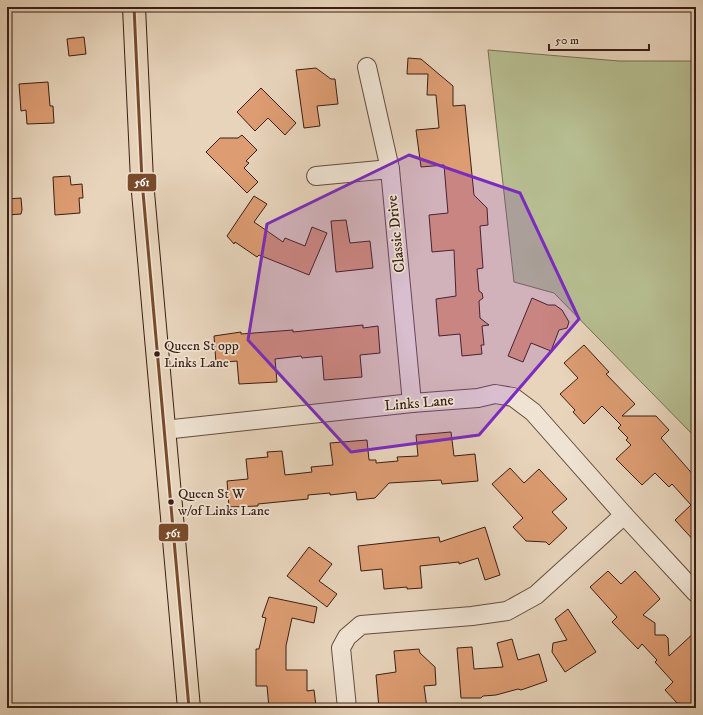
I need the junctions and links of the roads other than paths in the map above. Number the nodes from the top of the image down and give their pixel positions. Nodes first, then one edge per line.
1 (134, 7) edge
2 (367, 67) dead end
3 (390, 168) junction
4 (316, 176) dead end
5 (412, 403) junction
6 (164, 430) junction
7 (624, 515) junction
8 (696, 593) edge
9 (189, 708) edge
10 (347, 708) edge

1 - 6 main road
2 - 3 street, Classic Drive
3 - 4 street
3 - 5 street, Classic Drive
5 - 6 street, Links Lane
5 - 7 street, Links Lane
6 - 9 main road
7 - 8 street, Links Lane
7 - 10 street

